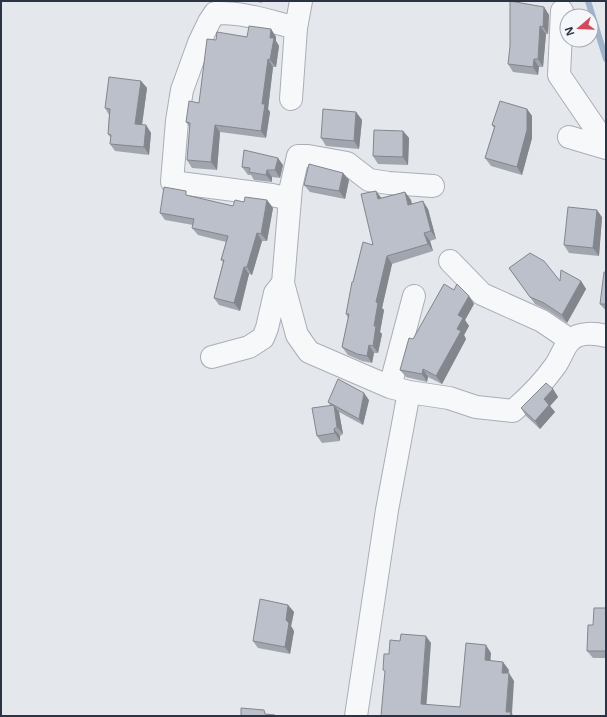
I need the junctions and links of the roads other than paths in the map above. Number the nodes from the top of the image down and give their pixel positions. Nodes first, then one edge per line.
1 (301, 1) edge
2 (296, 28) junction
3 (560, 48) edge
4 (290, 99) dead end
5 (569, 137) dead end
6 (606, 144) edge
7 (606, 148) edge
8 (433, 186) dead end
9 (290, 199) junction
10 (450, 261) dead end
11 (283, 283) junction
12 (414, 296) dead end
13 (606, 336) edge
14 (570, 340) junction
15 (212, 357) dead end
16 (400, 390) junction
17 (356, 716) edge

1 - 2 street
2 - 4 street
2 - 9 street
3 - 6 street
5 - 7 street
8 - 9 street
9 - 11 street
10 - 14 street
11 - 15 street
11 - 16 street
12 - 16 street
13 - 14 street
14 - 16 street
16 - 17 street

